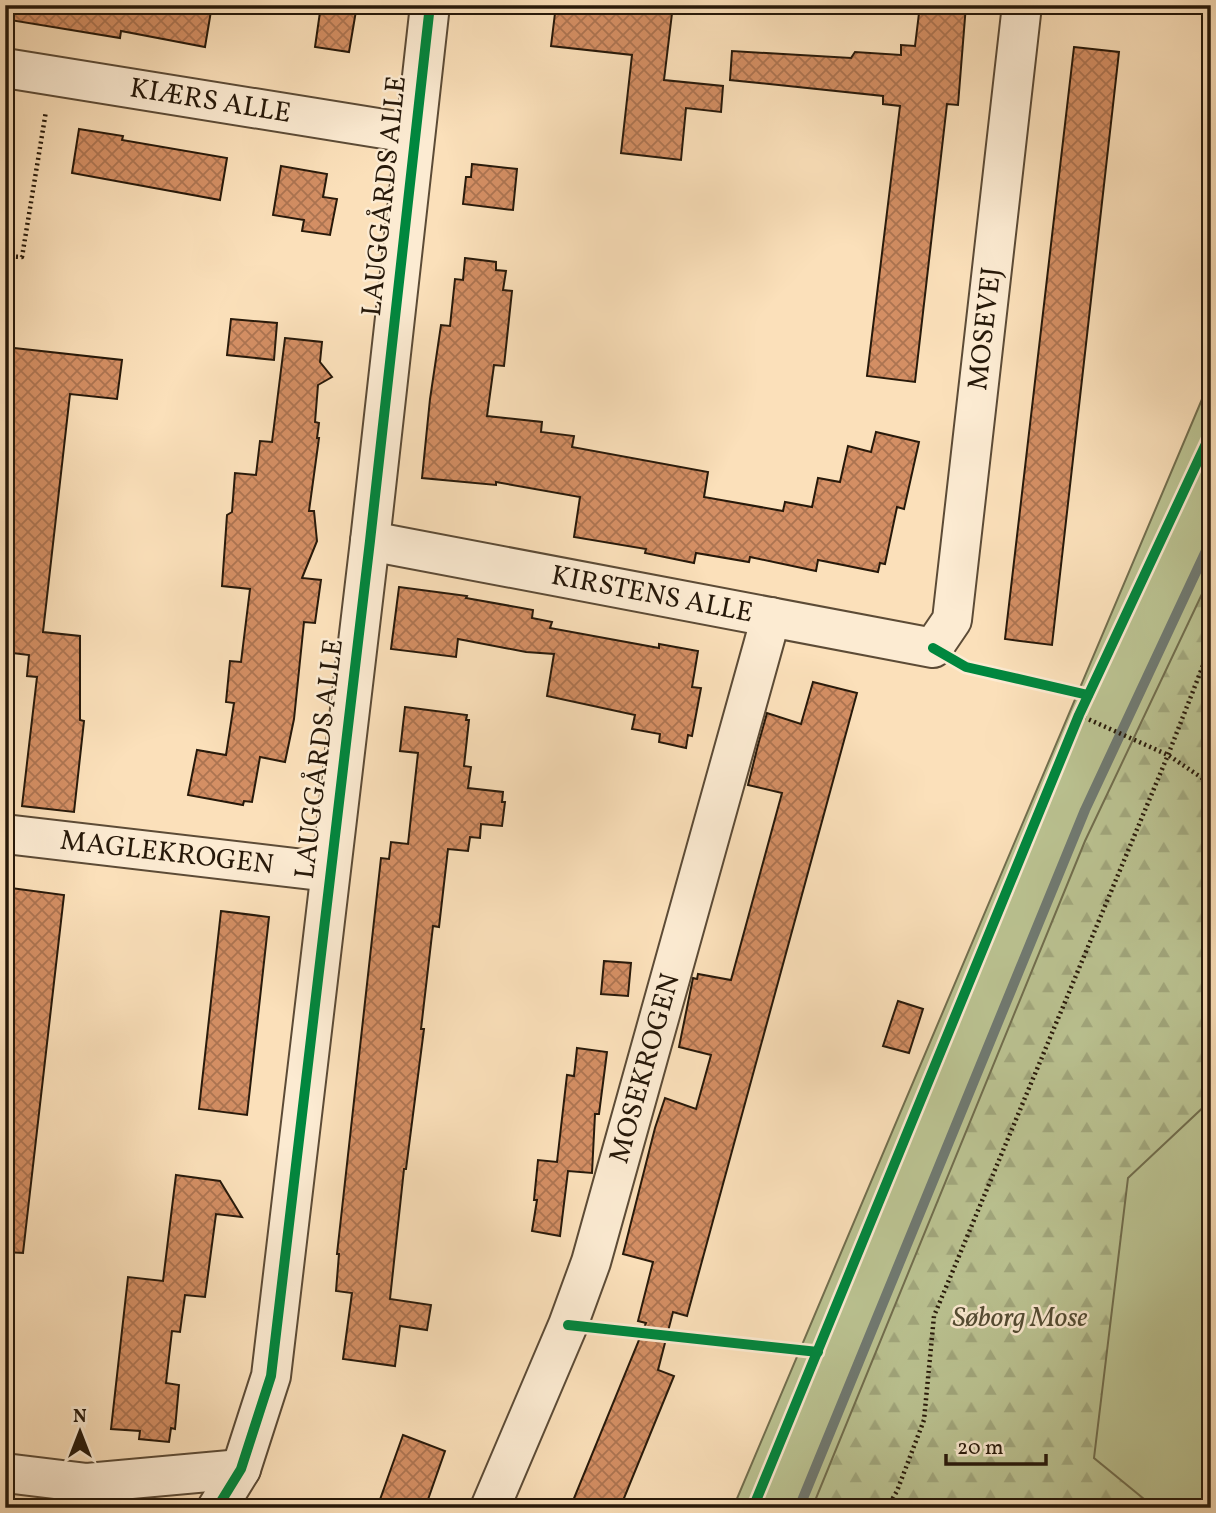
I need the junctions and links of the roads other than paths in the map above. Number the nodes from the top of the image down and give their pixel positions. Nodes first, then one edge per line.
1 (430, 5) edge
2 (1022, 5) edge
3 (5, 68) edge
4 (415, 134) junction
5 (370, 541) junction
6 (771, 617) junction
7 (933, 649) joint
8 (5, 834) edge
9 (329, 872) junction
10 (241, 1469) junction
11 (5, 1473) edge
12 (217, 1508) edge
13 (490, 1508) edge

1 - 4 street, LAUGGÅRDS ALLE
2 - 7 street, MOSEVEJ
3 - 4 street, KIÆRS ALLE
4 - 5 street, LAUGGÅRDS ALLE
5 - 6 street, KIRSTENS ALLE
5 - 9 street, LAUGGÅRDS ALLE
6 - 7 street, KIRSTENS ALLE
6 - 13 street, MOSEKROGEN
8 - 9 street, MAGLEKROGEN
9 - 10 street, LAUGGÅRDS ALLE
10 - 11 street
10 - 12 street, LAUGGÅRDS ALLE

